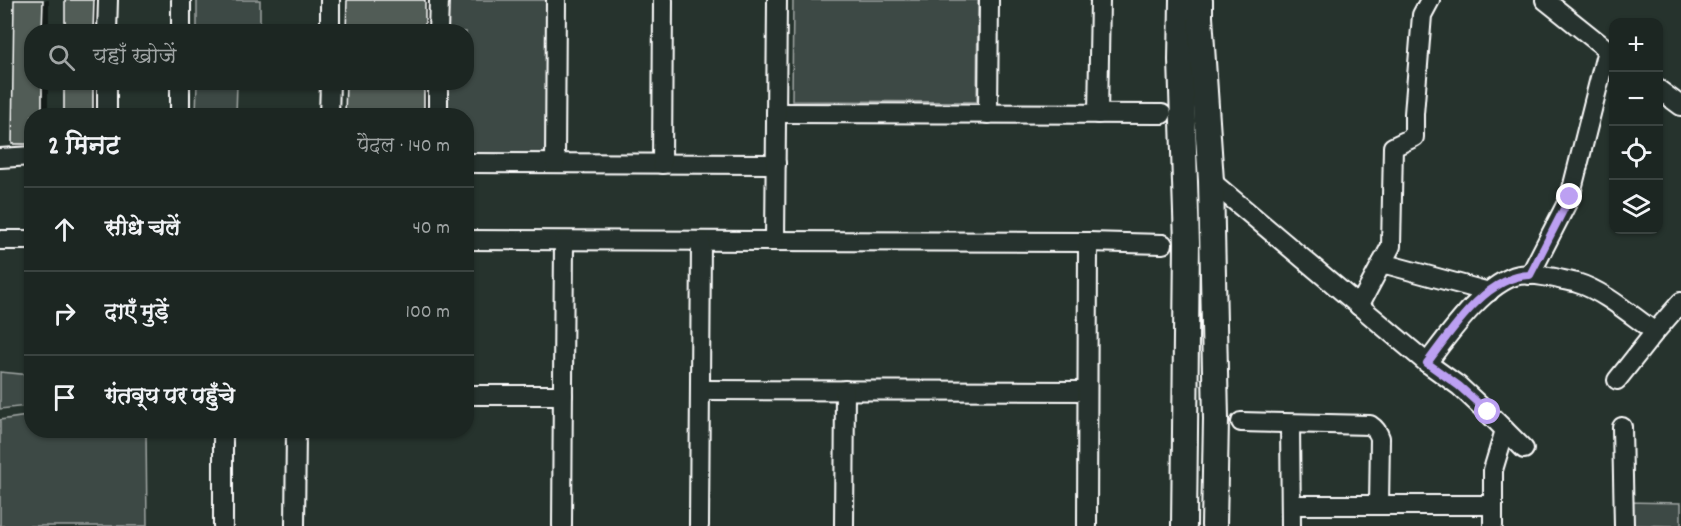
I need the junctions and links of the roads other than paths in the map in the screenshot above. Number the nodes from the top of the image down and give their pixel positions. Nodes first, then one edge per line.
1 (108, 0) edge
2 (181, 0) edge
3 (330, 0) edge
4 (439, 0) edge
5 (556, 0) edge
6 (663, 0) edge
7 (777, 0) edge
8 (989, 0) edge
9 (1100, 0) edge
10 (1182, 0) edge
11 (1200, 0) edge
12 (1430, 0) edge
13 (1545, 0) edge
14 (107, 24) edge
15 (181, 24) edge
16 (330, 24) edge
17 (438, 24) edge
18 (1609, 51) edge
19 (1609, 56) edge
20 (107, 90) edge
21 (180, 90) edge
22 (330, 90) edge
23 (438, 90) edge
24 (1663, 92) edge
25 (1681, 106) edge
26 (107, 108) edge
27 (180, 108) edge
28 (329, 108) edge
29 (438, 108) edge
30 (776, 113) junction
31 (988, 114) junction
32 (1098, 114) junction
33 (1162, 114) dead end
34 (24, 156) edge
35 (0, 158) edge
36 (474, 163) edge
37 (555, 164) junction
38 (662, 164) junction
39 (776, 164) junction
40 (1211, 181) junction
41 (0, 240) edge
42 (24, 240) edge
43 (474, 240) edge
44 (564, 241) junction
45 (701, 241) junction
46 (775, 241) junction
47 (1088, 242) junction
48 (1163, 244) dead end
49 (1382, 263) junction
50 (1530, 275) junction
51 (1490, 292) junction
52 (1681, 302) edge
53 (1359, 306) junction
54 (1654, 332) junction
55 (1427, 363) junction
56 (1617, 380) dead end
57 (700, 390) junction
58 (845, 390) junction
59 (1087, 391) junction
60 (474, 395) edge
61 (562, 395) junction
62 (1241, 422) dead end
63 (1290, 424) junction
64 (1622, 427) dead end
65 (1505, 430) junction
66 (223, 438) edge
67 (296, 438) edge
68 (1524, 448) dead end
69 (1291, 505) junction
70 (1379, 505) junction
71 (1493, 505) junction
72 (222, 526) edge
73 (296, 526) edge
74 (562, 526) edge
75 (699, 526) edge
76 (844, 526) edge
77 (1087, 526) edge
78 (1184, 526) edge
79 (1214, 526) edge
80 (1291, 526) edge
81 (1493, 526) edge
82 (1624, 526) edge

1 - 14 street
2 - 15 street
3 - 16 street
4 - 17 street
5 - 37 street
6 - 38 street
7 - 30 street
8 - 31 street
9 - 32 street
10 - 78 main road
11 - 40 main road
12 - 49 street
13 - 18 street
19 - 50 street
20 - 26 street
21 - 27 street
22 - 28 street
23 - 29 street
24 - 25 street
30 - 31 street
30 - 39 street
31 - 32 street
32 - 33 street
34 - 35 street
36 - 37 street
37 - 38 street
38 - 39 street
39 - 46 street
40 - 53 street
40 - 79 main road
41 - 42 street
43 - 44 street
44 - 45 street
44 - 61 street
45 - 46 street
45 - 57 street
46 - 47 street
47 - 48 street
47 - 59 street
49 - 51 street
49 - 53 street
50 - 51 street
50 - 54 street
51 - 55 street
52 - 54 street
53 - 55 street
54 - 56 street
55 - 65 street
57 - 58 street
57 - 75 street
58 - 59 street
58 - 76 street
59 - 77 street
60 - 61 street
61 - 74 street
62 - 63 street
63 - 69 street
63 - 70 street
64 - 82 street
65 - 68 street
65 - 71 street
66 - 72 street
67 - 73 street
69 - 70 street
69 - 80 street
70 - 71 street
71 - 81 street

